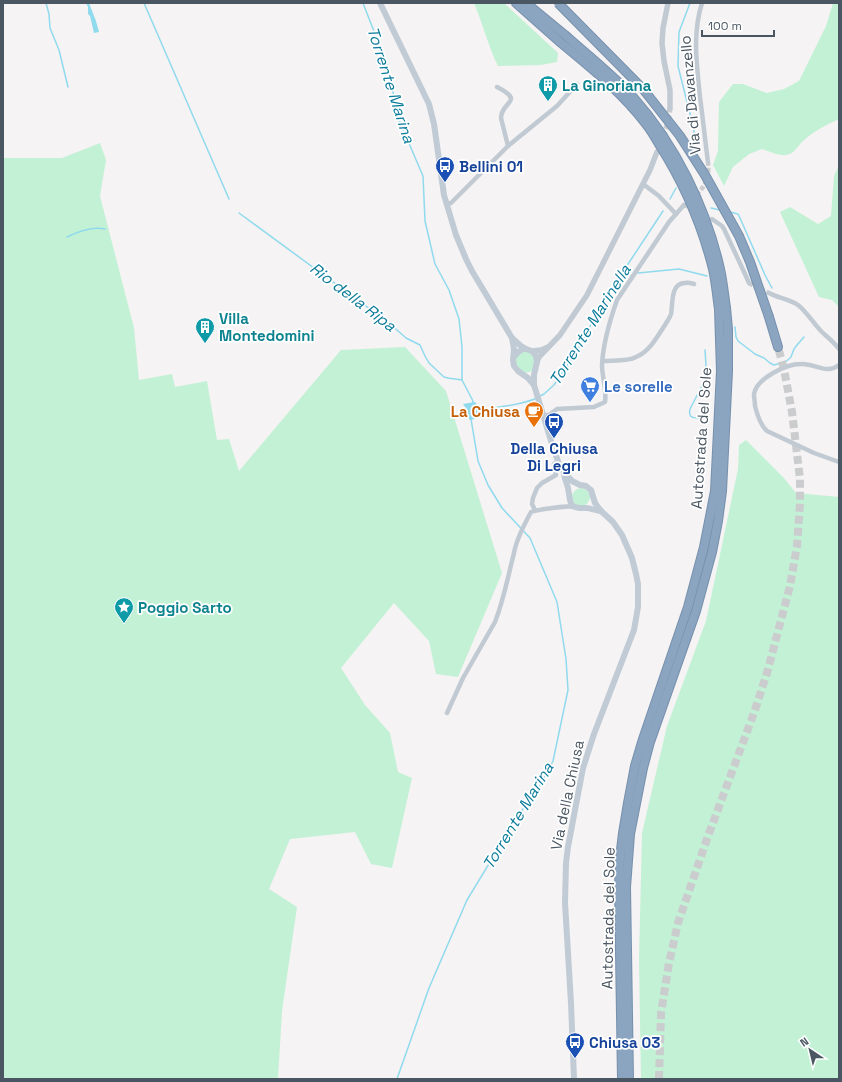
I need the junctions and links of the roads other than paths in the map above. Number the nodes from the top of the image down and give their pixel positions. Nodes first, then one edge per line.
1 (380, 3) edge
2 (516, 3) edge
3 (526, 3) edge
4 (558, 3) edge
5 (668, 3) edge
6 (702, 3) edge
7 (562, 39) junction
8 (577, 84) dead end
9 (497, 87) dead end
10 (670, 108) tunnel mouth
11 (508, 146) junction
12 (657, 152) dead end
13 (708, 162) tunnel mouth
14 (643, 184) junction
15 (446, 204) junction
16 (684, 205) dead end
17 (676, 214) junction
18 (712, 218) dead end
19 (749, 282) tunnel mouth
20 (694, 284) dead end
21 (768, 293) tunnel mouth
22 (512, 338) junction
23 (550, 346) junction
24 (778, 347) tunnel mouth
25 (839, 349) edge
26 (529, 350) junction
27 (514, 357) junction
28 (603, 361) junction
29 (536, 365) junction
30 (839, 365) edge
31 (521, 372) junction
32 (535, 387) junction
33 (543, 416) junction
34 (558, 461) junction
35 (839, 462) edge
36 (564, 472) junction
37 (580, 485) junction
38 (569, 497) junction
39 (593, 499) junction
40 (563, 506) junction
41 (574, 507) junction
42 (586, 508) junction
43 (535, 510) junction
44 (601, 511) junction
45 (447, 713) dead end
46 (624, 979) junction
47 (574, 1079) edge
48 (622, 1079) edge
49 (629, 1079) edge

1 - 15 main road
2 - 7 highway, Autostrada del Sole
3 - 7 highway, Autostrada del Sole
4 - 24 highway, bridge
5 - 10 street
6 - 13 street, Via di Davanzello
7 - 46 highway, Autostrada del Sole, bridge
8 - 11 street
9 - 11 street
11 - 15 street
12 - 14 street
14 - 17 street
14 - 23 street
15 - 22 main road
16 - 17 street
17 - 28 street
18 - 19 street
20 - 28 street
21 - 25 street
22 - 26 main road
22 - 27 main road, Via della Chiusa
23 - 26 street
23 - 29 street
26 - 27 main road
26 - 29 main road, Via della Chiusa
27 - 31 main road, Via della Chiusa
28 - 33 street
29 - 31 main road
29 - 32 main road, Via della Chiusa
30 - 35 street
31 - 32 main road, Via della Chiusa
32 - 33 main road, Via della Chiusa
33 - 34 main road, Via della Chiusa
34 - 36 main road, Via della Chiusa
34 - 43 street
36 - 37 main road, Via della Chiusa
36 - 38 main road, Via della Chiusa
37 - 38 main road
37 - 39 main road, Via della Chiusa
38 - 40 street
38 - 41 main road, Via della Chiusa
39 - 42 main road
39 - 44 main road, Via della Chiusa
40 - 41 street
40 - 43 street
41 - 42 main road
42 - 44 main road
43 - 45 street
44 - 47 main road, Via della Chiusa
46 - 48 highway, Autostrada del Sole
46 - 49 highway, Autostrada del Sole

